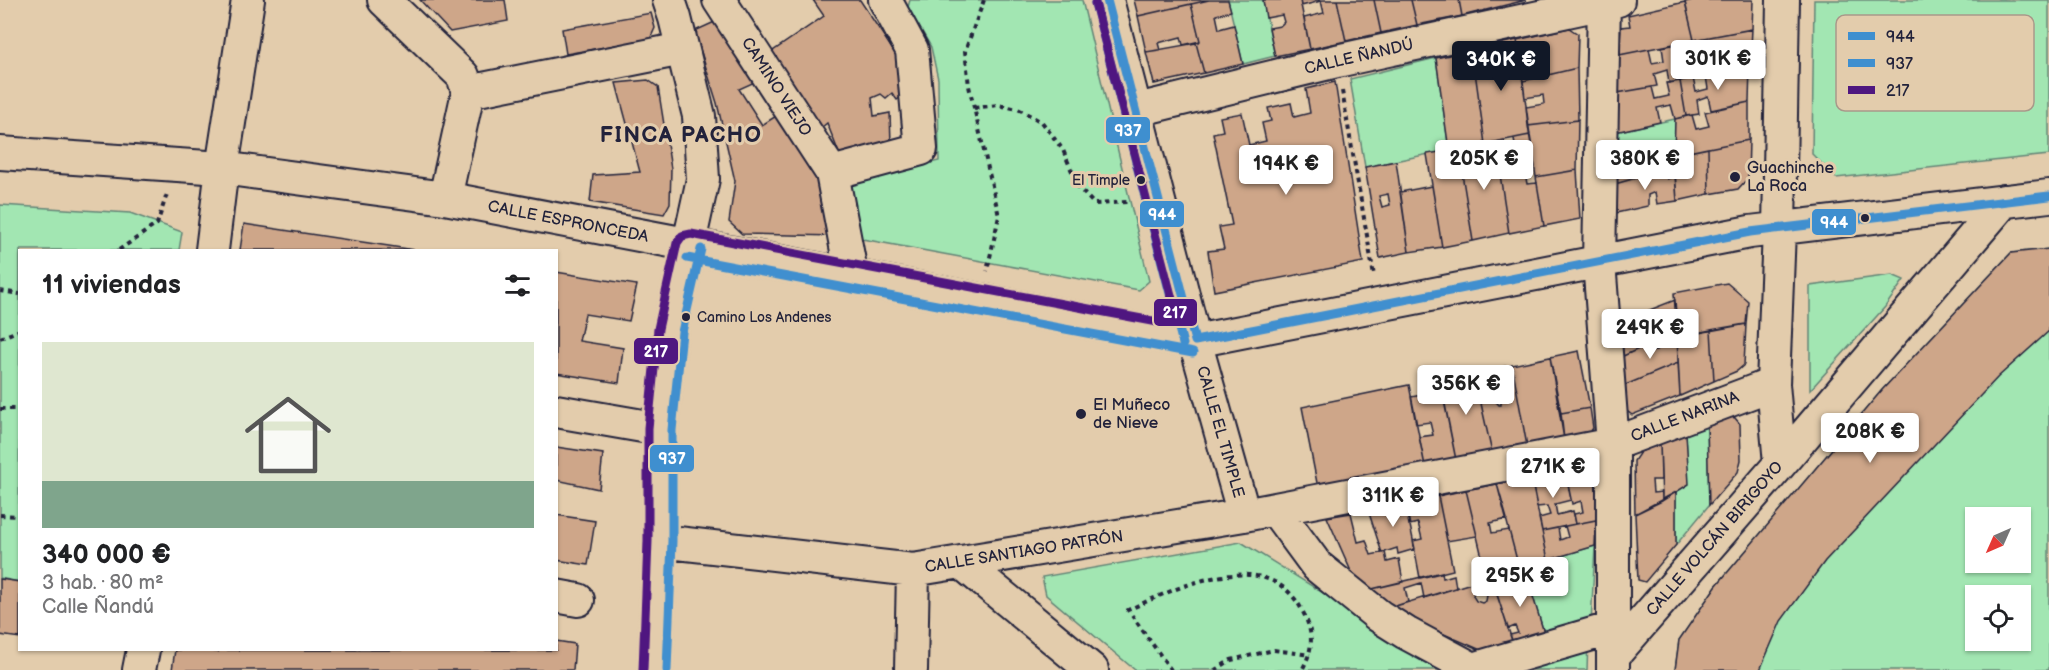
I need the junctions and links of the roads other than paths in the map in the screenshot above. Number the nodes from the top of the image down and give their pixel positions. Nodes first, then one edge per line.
1 (248, 0) edge
2 (384, 0) edge
3 (700, 0) edge
4 (719, 0) edge
5 (885, 0) edge
6 (1107, 0) edge
7 (1782, 0) edge
8 (1609, 1) edge
9 (672, 9) edge
10 (682, 49) junction
11 (468, 92) junction
12 (1137, 110) junction
13 (0, 153) edge
14 (222, 168) junction
15 (832, 173) junction
16 (2049, 196) edge
17 (445, 198) junction
18 (2004, 201) junction
19 (1779, 230) junction
20 (689, 246) junction
21 (212, 249) edge
22 (1599, 262) junction
23 (852, 277) junction
24 (1195, 341) junction
25 (1773, 384) junction
26 (558, 411) edge
27 (660, 429) junction
28 (1613, 444) junction
29 (1780, 464) junction
30 (1275, 509) junction
31 (1244, 515) junction
32 (660, 541) junction
33 (961, 562) junction
34 (913, 570) junction
35 (143, 651) edge
36 (1613, 651) edge
37 (1474, 669) edge
38 (139, 670) edge
39 (655, 670) edge
40 (911, 670) edge
41 (1092, 670) edge

1 - 14 street
2 - 11 street
3 - 9 street
4 - 15 street, CAMINO VIEJO
5 - 15 street
6 - 12 street, CALLE EL TIMPLE
7 - 19 street
8 - 12 street, CALLE ÑANDÚ
8 - 22 street
9 - 10 street
10 - 11 street
10 - 20 street
11 - 17 street
12 - 24 street, CALLE EL TIMPLE
13 - 14 street, CALLE ESPRONCEDA
14 - 17 street, CALLE ESPRONCEDA
14 - 21 street
15 - 23 street, CAMINO VIEJO
16 - 18 street
17 - 20 street, CALLE ESPRONCEDA
18 - 19 street
18 - 29 street, CALLE VOLCÁN BIRIGOYO
19 - 22 street
19 - 25 street
20 - 23 street, CALLE ESPRONCEDA
20 - 27 street
22 - 24 street
22 - 28 street
23 - 24 street, CALLE ESPRONCEDA
24 - 31 street, CALLE EL TIMPLE
25 - 28 street, CALLE NARINA
25 - 29 street
26 - 27 street
27 - 32 street
28 - 30 street, CALLE NARINA
28 - 36 street
29 - 36 street, CALLE VOLCÁN BIRIGOYO
30 - 31 street, CALLE NARINA
30 - 37 street
31 - 33 street, CALLE SANTIAGO PATRÓN
32 - 34 street, CALLE SANTIAGO PATRÓN
32 - 39 street
33 - 34 street, CALLE SANTIAGO PATRÓN
33 - 41 street
34 - 40 street
35 - 38 street
36 - 37 street

